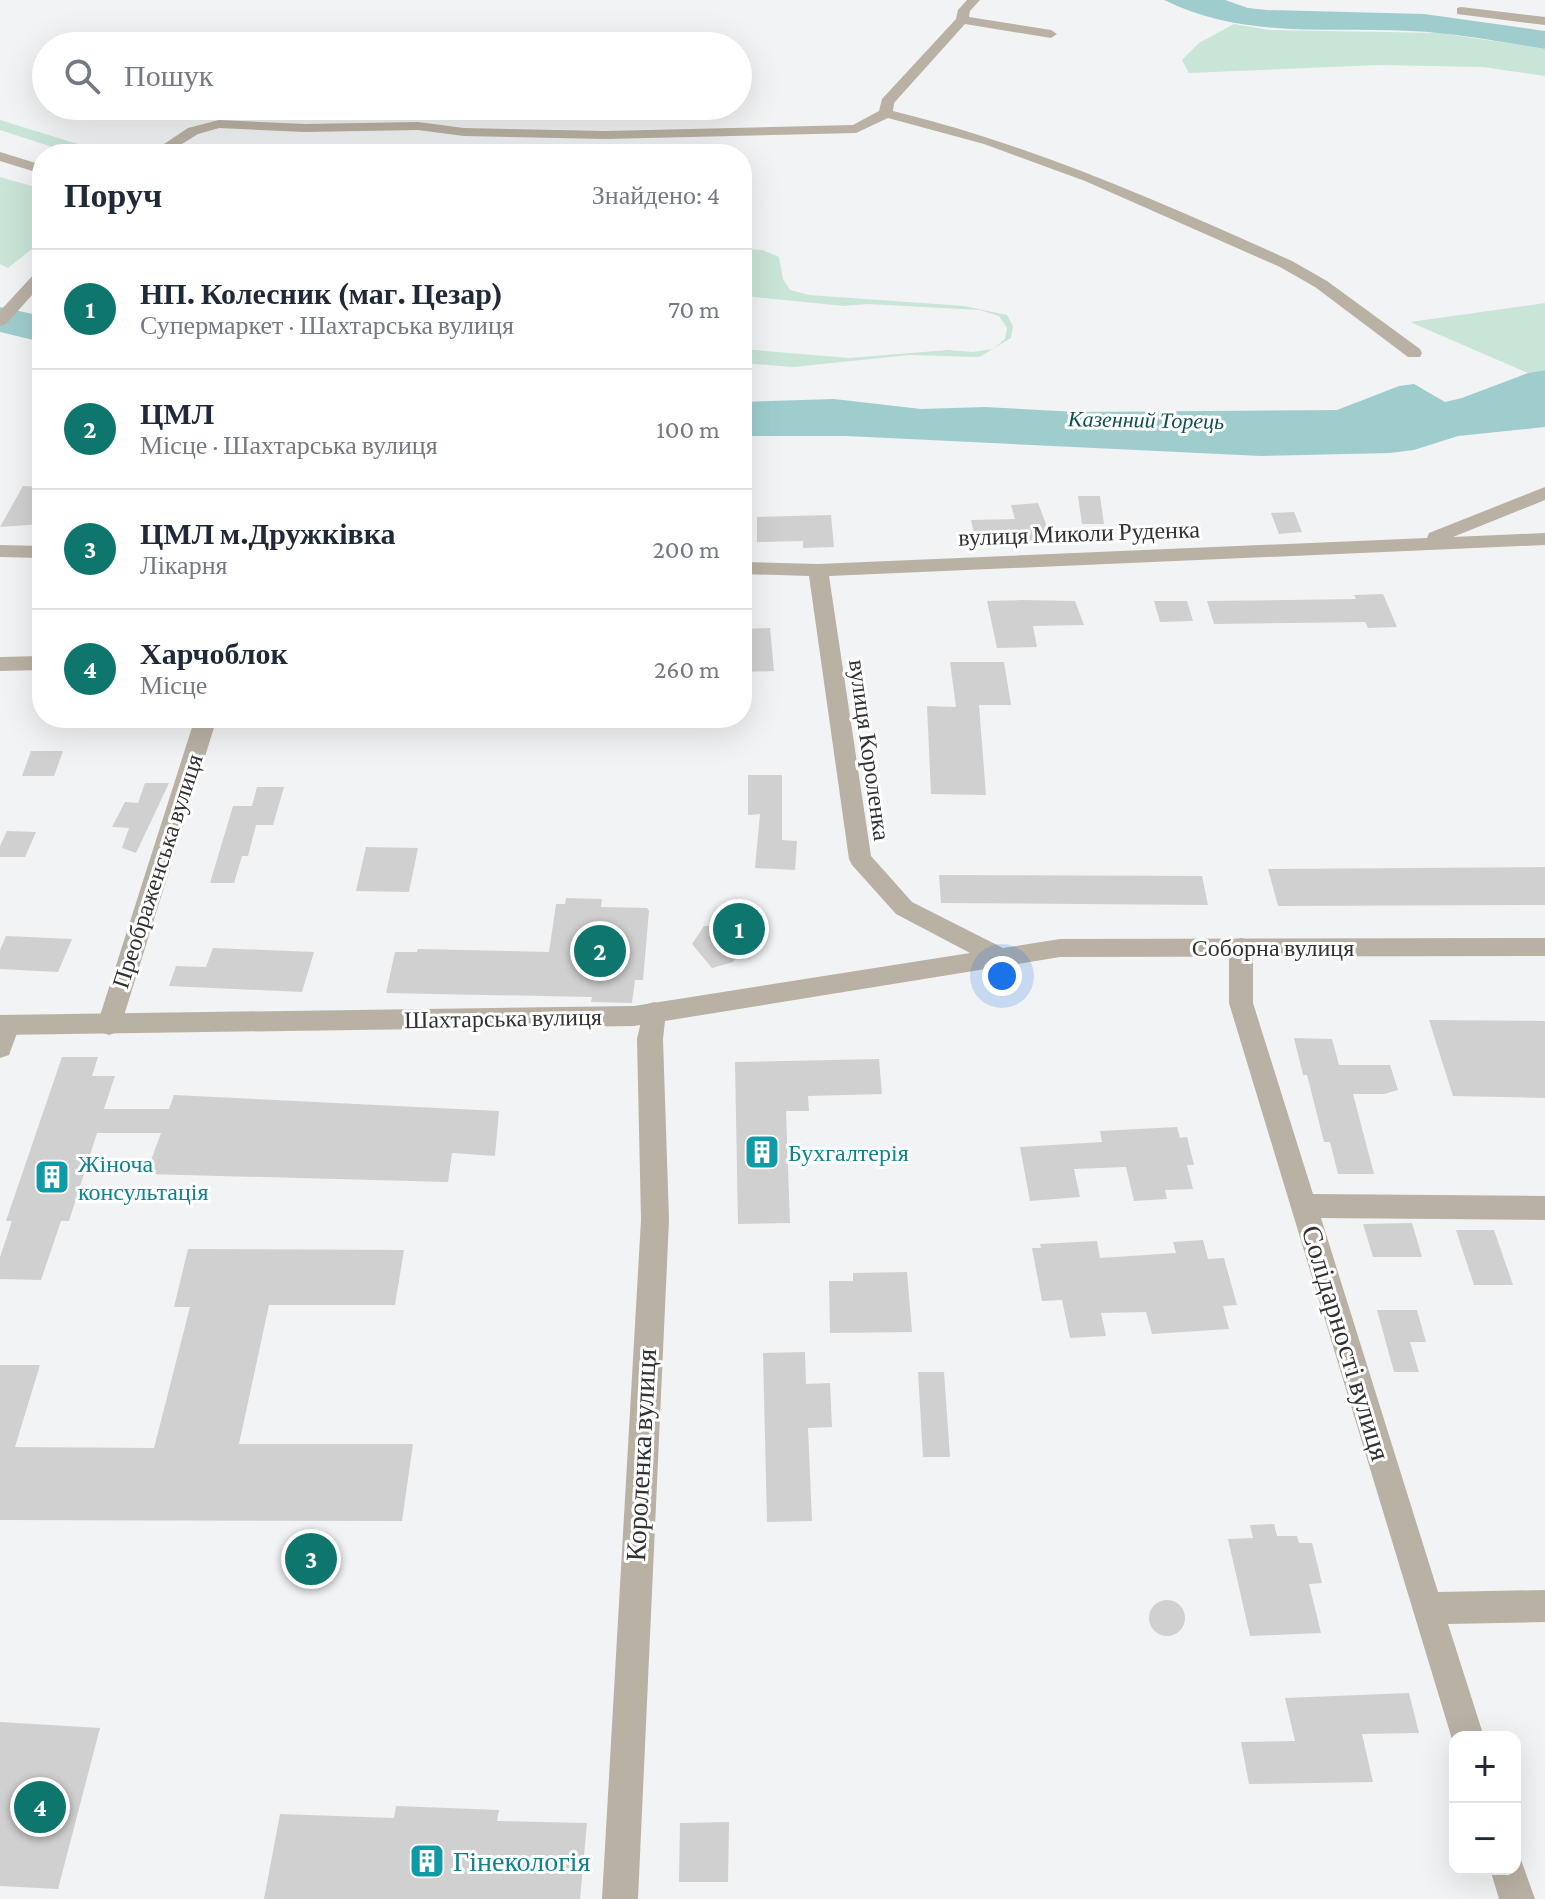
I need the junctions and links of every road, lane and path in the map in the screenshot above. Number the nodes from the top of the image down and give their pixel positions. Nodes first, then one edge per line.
1 (974, 0) edge
2 (1461, 11) dead end
3 (962, 20) junction
4 (1545, 21) edge
5 (1051, 34) dead end
6 (886, 113) junction
7 (172, 144) edge
8 (0, 156) edge
9 (32, 167) edge
10 (32, 286) edge
11 (0, 321) edge
12 (1414, 353) dead end
13 (1545, 493) edge
14 (1545, 539) edge
15 (1419, 544) junction
16 (0, 551) edge
17 (32, 552) edge
18 (752, 568) edge
19 (818, 570) junction
20 (32, 663) edge
21 (0, 664) edge
22 (203, 728) edge
23 (1241, 947) junction
24 (1545, 947) edge
25 (1001, 958) junction
26 (654, 1012) junction
27 (109, 1025) junction
28 (3, 1033) edge
29 (1304, 1206) junction
30 (1545, 1208) edge
31 (1545, 1606) edge
32 (1428, 1608) junction
33 (1465, 1731) edge
34 (1510, 1875) edge
35 (620, 1899) edge
36 (1517, 1899) edge

1 - 3 street
2 - 4 street
3 - 5 street
3 - 6 street
6 - 7 street
6 - 12 street
8 - 9 street
10 - 11 street
13 - 15 street, вулиця Миколи Руденка
14 - 15 street, вулиця Миколи Руденка
15 - 19 street, вулиця Миколи Руденка
16 - 17 street
18 - 19 street, вулиця Миколи Руденка
19 - 25 street, вулиця Короленка
20 - 21 street
22 - 27 street, Преображенська вулиця
23 - 24 street, Соборна вулиця
23 - 25 street, Соборна вулиця
23 - 29 street, Солідарності вулиця
25 - 26 street, Шахтарська вулиця
26 - 27 street, Шахтарська вулиця
26 - 35 street, Короленка вулиця
27 - 28 street, Шахтарська вулиця
29 - 30 street
29 - 32 street, Солідарності вулиця
31 - 32 street
32 - 33 street, Солідарності вулиця
34 - 36 street

